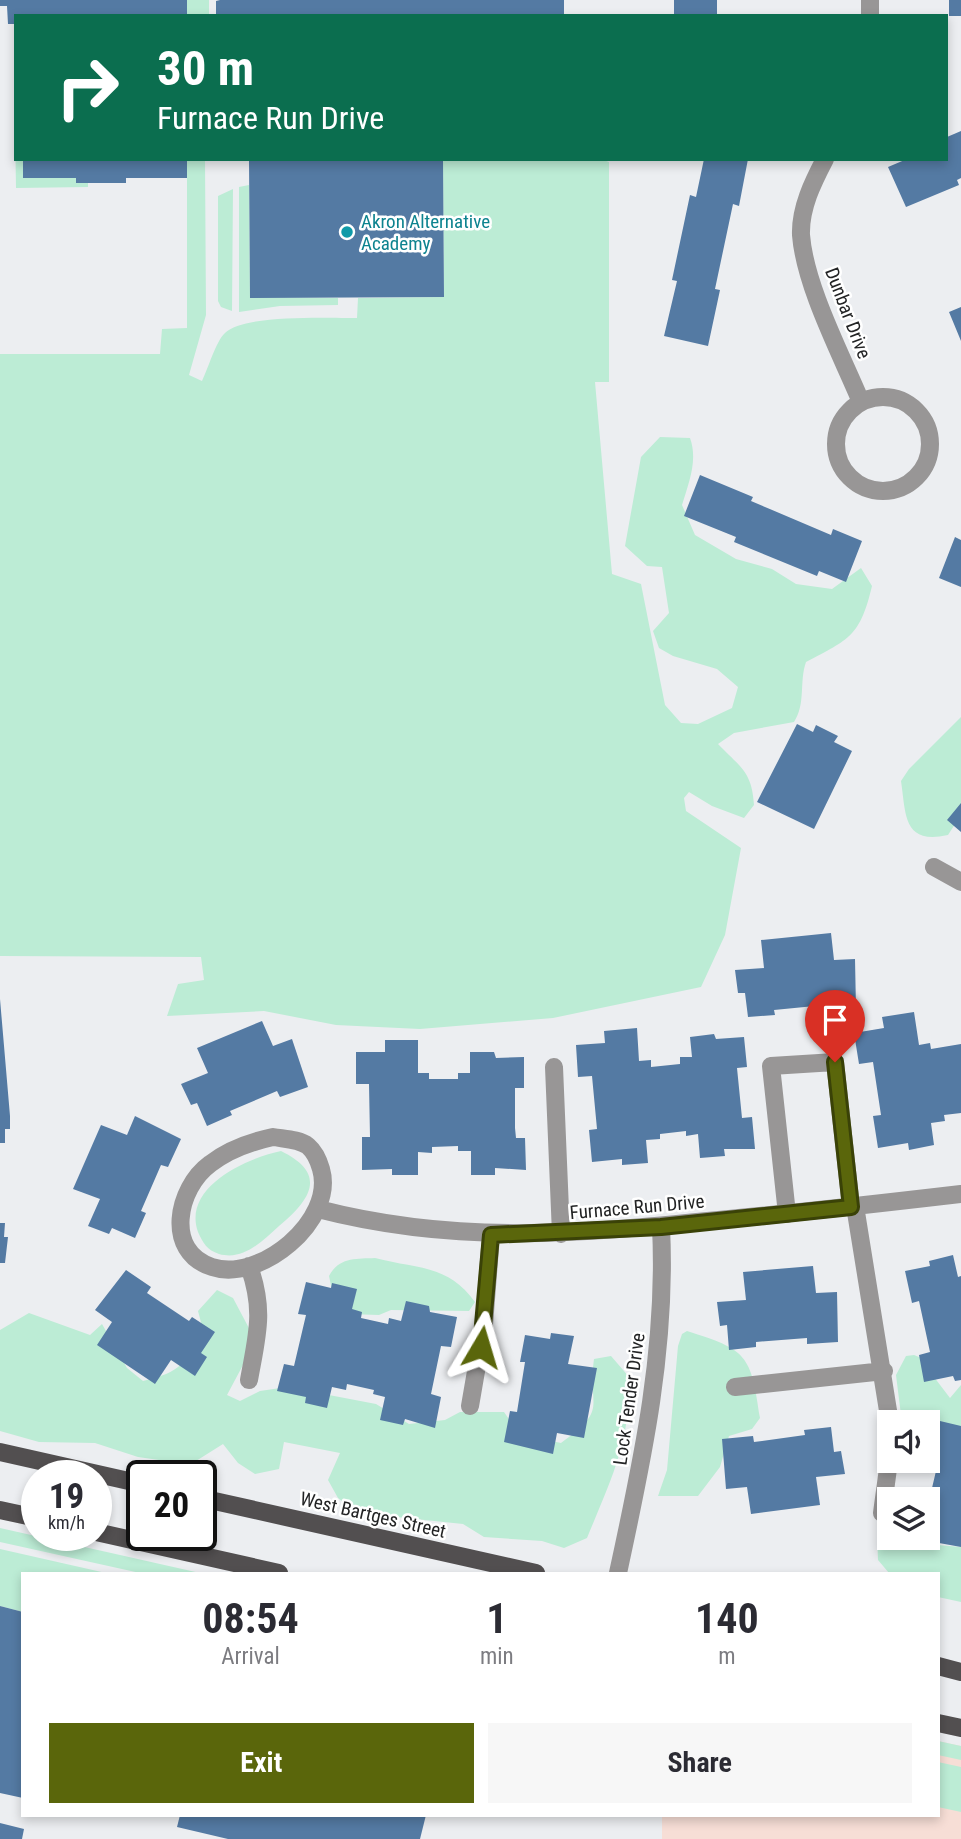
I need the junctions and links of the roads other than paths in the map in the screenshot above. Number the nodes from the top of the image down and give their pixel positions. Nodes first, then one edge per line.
1 (824, 161) edge
2 (861, 402) junction
3 (933, 867) dead end
4 (961, 882) edge
5 (554, 1067) dead end
6 (961, 1194) edge
7 (853, 1206) junction
8 (318, 1209) junction
9 (787, 1214) junction
10 (661, 1227) junction
11 (561, 1234) junction
12 (491, 1235) junction
13 (249, 1266) junction
14 (884, 1371) junction
15 (249, 1380) dead end
16 (735, 1387) dead end
17 (470, 1406) dead end
18 (888, 1410) edge
19 (0, 1452) edge
20 (126, 1480) edge
21 (217, 1501) edge
22 (0, 1510) edge
23 (21, 1515) edge
24 (112, 1536) edge
25 (275, 1572) edge
26 (532, 1572) edge
27 (618, 1572) edge
28 (940, 1667) edge
29 (961, 1672) edge
30 (940, 1723) edge
31 (961, 1728) edge

1 - 2 street, Dunbar Drive
2 - 2 street
3 - 4 street
5 - 11 street
6 - 7 street, Furnace Run Drive
7 - 9 street, Furnace Run Drive
7 - 9 street
7 - 14 street
8 - 12 street, Furnace Run Drive
8 - 13 street
8 - 13 street
9 - 10 street, Furnace Run Drive
10 - 11 street, Furnace Run Drive
10 - 27 street, Lock Tender Drive
11 - 12 street, Furnace Run Drive
12 - 17 street
13 - 15 street
14 - 16 street
14 - 18 street
19 - 20 main road
21 - 26 main road, West Bartges Street
22 - 23 main road
24 - 25 main road
28 - 29 main road
30 - 31 main road

